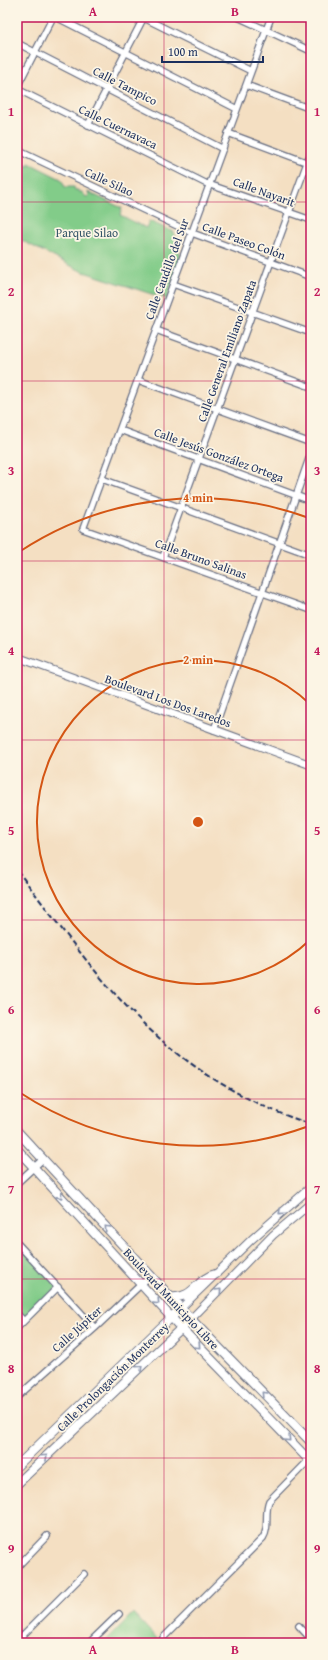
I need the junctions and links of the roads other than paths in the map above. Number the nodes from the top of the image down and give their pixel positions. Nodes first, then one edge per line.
1 (55, 17) edge
2 (143, 17) edge
3 (238, 17) edge
4 (271, 17) edge
5 (267, 31) junction
6 (17, 43) edge
7 (311, 51) edge
8 (35, 52) junction
9 (126, 53) junction
10 (251, 70) junction
11 (246, 85) junction
12 (17, 88) edge
13 (107, 89) junction
14 (237, 109) junction
15 (311, 109) edge
16 (88, 125) junction
17 (228, 133) junction
18 (223, 149) junction
19 (17, 150) edge
20 (311, 152) edge
21 (309, 163) edge
22 (210, 184) junction
23 (289, 212) junction
24 (311, 220) edge
25 (192, 233) junction
26 (271, 262) junction
27 (311, 277) edge
28 (173, 284) junction
29 (252, 312) junction
30 (156, 330) junction
31 (311, 333) edge
32 (235, 359) junction
33 (138, 380) junction
34 (311, 387) edge
35 (217, 409) junction
36 (120, 430) junction
37 (311, 444) edge
38 (311, 453) edge
39 (199, 459) junction
40 (102, 479) junction
41 (296, 495) junction
42 (311, 501) edge
43 (181, 508) junction
44 (84, 529) joint
45 (279, 543) junction
46 (311, 555) edge
47 (163, 558) junction
48 (262, 593) junction
49 (311, 610) edge
50 (17, 657) edge
51 (214, 730) junction
52 (311, 765) edge
53 (17, 1131) edge
54 (17, 1149) edge
55 (43, 1159) junction
56 (34, 1167) junction
57 (17, 1183) edge
58 (311, 1187) edge
59 (311, 1203) edge
60 (17, 1243) edge
61 (122, 1244) junction
62 (112, 1253) junction
63 (216, 1274) junction
64 (150, 1275) junction
65 (140, 1284) junction
66 (58, 1287) junction
67 (171, 1297) junction
68 (181, 1308) junction
69 (17, 1314) edge
70 (171, 1317) junction
71 (191, 1319) junction
72 (24, 1321) junction
73 (17, 1328) edge
74 (96, 1328) junction
75 (181, 1328) junction
76 (17, 1397) edge
77 (285, 1415) junction
78 (275, 1424) junction
79 (311, 1442) edge
80 (310, 1461) edge
81 (18, 1464) edge
82 (17, 1484) edge
83 (47, 1536) dead end
84 (17, 1567) edge
85 (84, 1574) dead end
86 (119, 1614) dead end
87 (299, 1626) dead end
88 (163, 1638) dead end
89 (311, 1639) edge
90 (17, 1640) edge
91 (89, 1643) edge

1 - 8 street
1 - 9 street
2 - 9 street
2 - 10 street
3 - 5 street
4 - 5 street, Calle Caudillo del Sur
5 - 7 street
5 - 10 street, Calle Caudillo del Sur
6 - 8 street, Calle Tampico
8 - 12 street
8 - 13 street, Calle Tampico
9 - 13 street
9 - 14 street
10 - 11 street, Calle Caudillo del Sur
11 - 14 street, Calle Caudillo del Sur
11 - 15 street
12 - 16 street, Calle Cuernavaca
13 - 16 street
13 - 18 street, Calle Tampico
14 - 17 street, Calle Caudillo del Sur
16 - 22 street, Calle Cuernavaca
17 - 18 street, Calle Caudillo del Sur
17 - 21 street
18 - 22 street, Calle Caudillo del Sur
19 - 25 street, Calle Silao
20 - 21 street, Calle General Emiliano Zapata
21 - 23 street, Calle General Emiliano Zapata
22 - 23 street, Calle Nayarit
22 - 25 street, Calle Caudillo del Sur
23 - 24 street, Calle Nayarit
23 - 26 street, Calle General Emiliano Zapata
25 - 26 street, Calle Paseo Colón
25 - 28 street, Calle Caudillo del Sur
26 - 27 street, Calle Paseo Colón
26 - 29 street, Calle General Emiliano Zapata
28 - 29 street
28 - 30 street, Calle Caudillo del Sur
29 - 31 street
29 - 32 street, Calle General Emiliano Zapata
30 - 32 street
30 - 33 street, Calle Caudillo del Sur
32 - 34 street
32 - 35 street, Calle General Emiliano Zapata
33 - 35 street
33 - 36 street, Calle Caudillo del Sur
35 - 37 street
35 - 39 street, Calle General Emiliano Zapata
36 - 39 street, Calle Jesús González Ortega
36 - 40 street, Calle Caudillo del Sur
38 - 41 street
39 - 41 street, Calle Jesús González Ortega
39 - 43 street, Calle General Emiliano Zapata
40 - 43 street
40 - 44 street, Calle Caudillo del Sur
41 - 42 street, Calle Jesús González Ortega
41 - 45 street
43 - 45 street
43 - 47 street, Calle General Emiliano Zapata
44 - 47 street, Calle Bruno Salinas
45 - 46 street
45 - 48 street
47 - 48 street, Calle Bruno Salinas
48 - 49 street, Calle Bruno Salinas
48 - 51 street
50 - 51 street, Boulevard Los Dos Laredos
51 - 52 street, Boulevard Los Dos Laredos
53 - 55 main road, Boulevard Municipio Libre
54 - 56 main road, Boulevard Municipio Libre
55 - 56 street
61 -> 55 main road, Boulevard Municipio Libre
56 - 57 street
56 -> 62 main road, Boulevard Municipio Libre
58 -> 63 street, Calle Prolongación Monterrey
71 -> 59 street, Calle Prolongación Monterrey
60 - 66 street
61 - 62 main road
61 - 64 main road, Boulevard Municipio Libre
62 - 65 main road, Boulevard Municipio Libre
63 - 67 main road
63 - 68 street, Calle Prolongación Monterrey
64 - 65 street, Calle Júpiter
64 - 67 main road, Boulevard Municipio Libre
65 -> 70 main road, Boulevard Municipio Libre
65 - 74 street, Calle Júpiter
66 - 72 street
66 - 74 street
67 - 68 main road, Boulevard Municipio Libre
68 - 70 main road, Calle Prolongación Monterrey
68 - 71 main road, Boulevard Municipio Libre
69 - 72 street
70 - 75 main road, Boulevard Municipio Libre
70 - 81 main road, Calle Prolongación Monterrey
71 - 75 main road, Calle Prolongación Monterrey
77 -> 71 main road, Boulevard Municipio Libre
72 - 73 street
74 - 76 street, Calle Júpiter
75 -> 78 main road, Boulevard Municipio Libre
82 -> 75 main road, Calle Prolongación Monterrey
77 - 78 main road
77 - 79 main road, Boulevard Municipio Libre
78 -> 80 main road, Boulevard Municipio Libre
80 - 88 street
83 - 84 street
85 - 90 street
86 - 91 street
87 - 89 street

